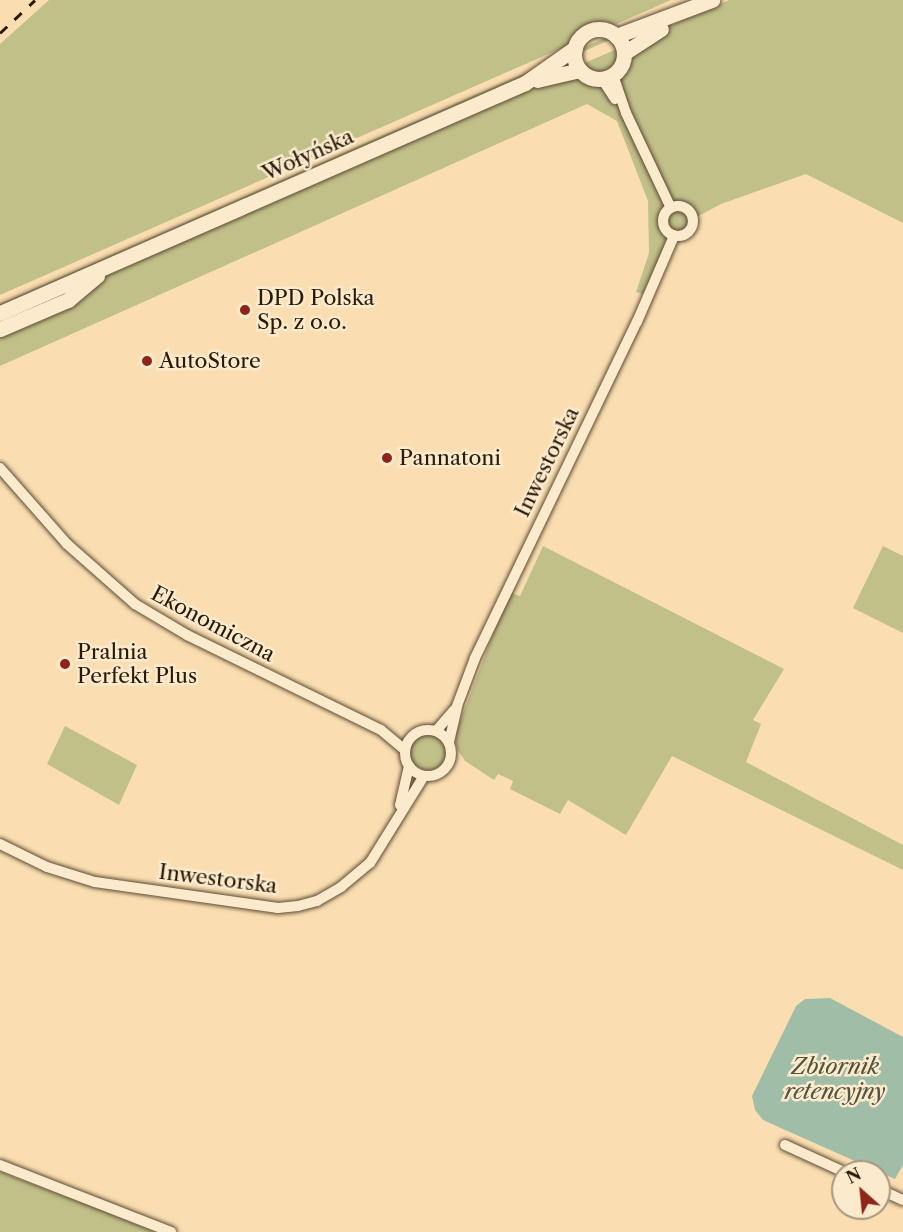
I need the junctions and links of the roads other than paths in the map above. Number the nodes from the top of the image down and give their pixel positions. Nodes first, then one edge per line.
1 (712, 0) edge
2 (682, 13) junction
3 (616, 36) junction
4 (575, 48) junction
5 (624, 53) junction
6 (580, 70) junction
7 (608, 77) junction
8 (525, 82) junction
9 (671, 208) junction
10 (674, 236) junction
11 (109, 266) junction
12 (0, 313) edge
13 (0, 329) edge
14 (0, 468) edge
15 (457, 706) junction
16 (381, 730) junction
17 (436, 730) junction
18 (413, 735) junction
19 (449, 742) junction
20 (405, 750) junction
21 (409, 766) junction
22 (424, 776) junction
23 (398, 814) junction
24 (0, 844) edge
25 (785, 1145) dead end
26 (0, 1165) edge
27 (831, 1166) edge
28 (171, 1232) edge

1 - 2 main road
2 - 3 main road
2 - 5 main road
3 - 4 main road
3 - 5 main road
4 - 6 main road
4 - 8 main road, Wołyńska
5 - 7 main road
6 - 7 main road
6 - 8 main road, Wołyńska
7 - 9 street
8 - 11 main road, Wołyńska
9 - 10 street
9 - 10 street
10 - 15 street, Inwestorska
11 - 12 main road, Wołyńska
11 - 13 main road, Wołyńska
14 - 16 street, Ekonomiczna
15 - 17 street, Inwestorska
15 - 19 street, Inwestorska
16 - 18 street, Ekonomiczna
16 - 20 street, Ekonomiczna
17 - 18 street
17 - 19 street
18 - 20 street
19 - 22 street
20 - 21 street
21 - 22 street
21 - 23 street, Inwestorska
22 - 23 street, Inwestorska
23 - 24 street, Inwestorska
25 - 27 street
26 - 28 street

